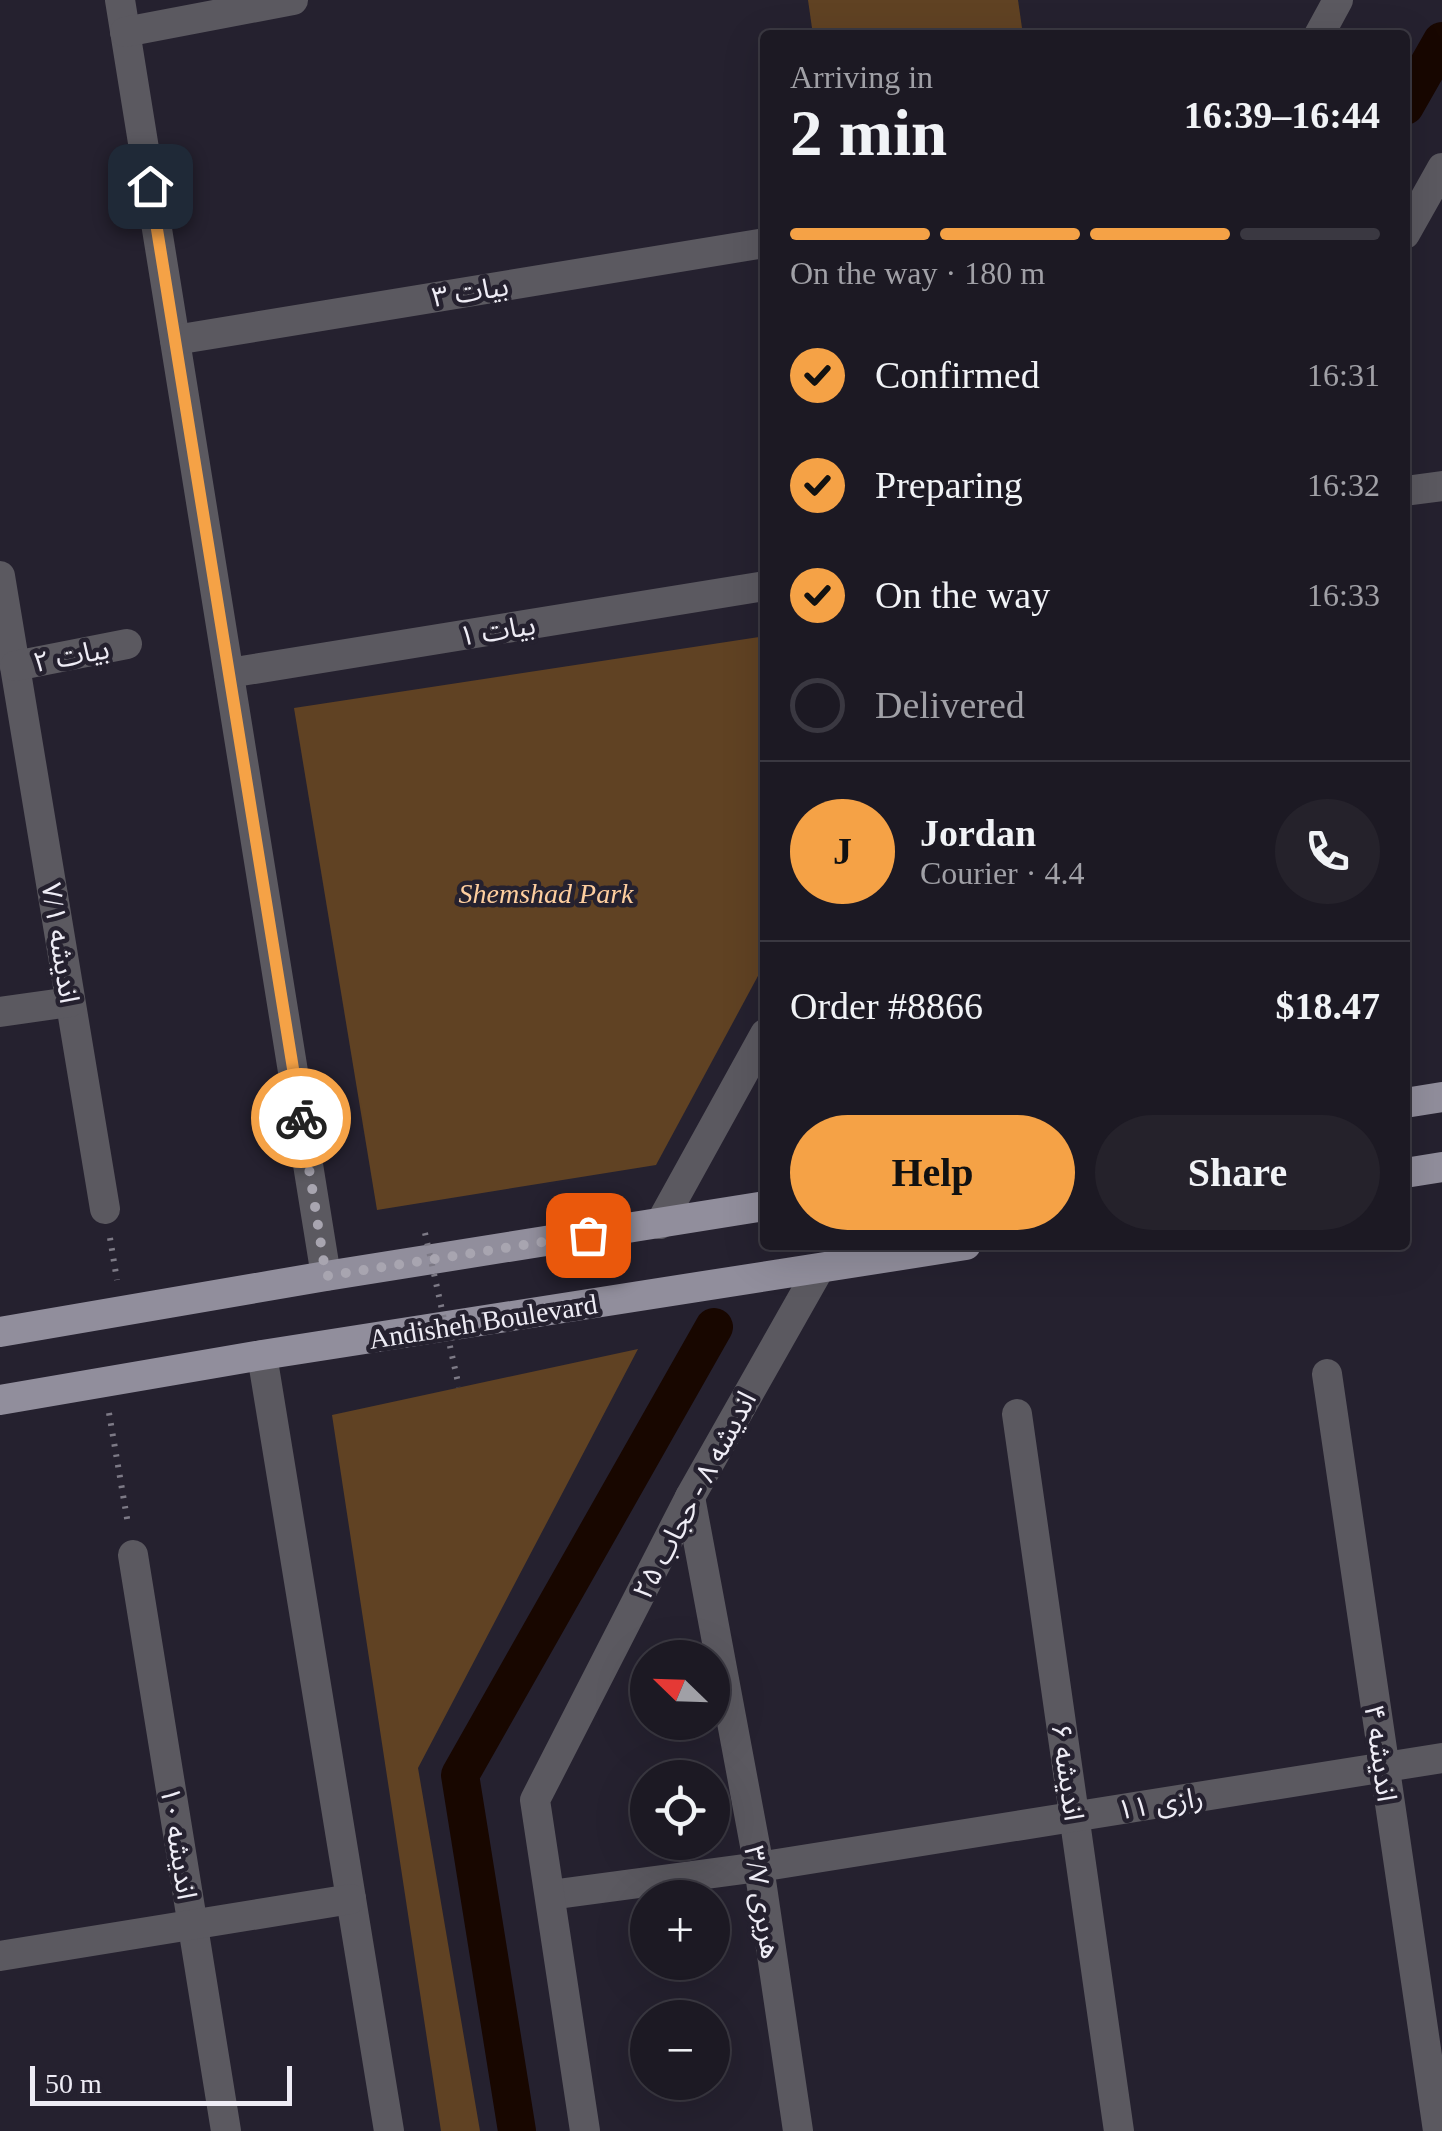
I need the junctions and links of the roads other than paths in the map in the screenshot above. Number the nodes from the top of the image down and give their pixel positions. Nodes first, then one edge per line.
1 (120, 0) edge
2 (293, 0) edge
3 (1338, 0) edge
4 (1322, 30) edge
5 (126, 32) junction
6 (1442, 168) edge
7 (1410, 225) edge
8 (760, 244) edge
9 (175, 340) junction
10 (1442, 486) edge
11 (1410, 490) edge
12 (0, 576) edge
13 (760, 587) edge
14 (128, 644) dead end
15 (15, 666) junction
16 (229, 673) junction
17 (11, 716) edge
18 (70, 1002) junction
19 (0, 1012) edge
20 (760, 1043) edge
21 (1442, 1097) edge
22 (1410, 1102) edge
23 (1442, 1167) edge
24 (1410, 1172) edge
25 (760, 1207) edge
26 (105, 1209) road end
27 (660, 1224) junction
28 (935, 1250) edge
29 (819, 1269) junction
30 (326, 1276) junction
31 (0, 1332) edge
32 (262, 1355) junction
33 (1327, 1374) dead end
34 (0, 1400) edge
35 (1017, 1414) dead end
36 (690, 1497) junction
37 (133, 1555) road end
38 (1442, 1758) edge
39 (1383, 1767) junction
40 (1074, 1816) junction
41 (759, 1867) junction
42 (550, 1895) junction
43 (351, 1899) junction
44 (192, 1924) junction
45 (0, 1956) edge
46 (226, 2131) edge
47 (389, 2131) edge
48 (585, 2131) edge
49 (798, 2131) edge
50 (1119, 2131) edge
51 (1438, 2131) edge

1 - 5 street
2 - 5 street
3 - 4 street
5 - 9 street
6 - 7 street
8 - 9 street, بیات ۳
9 - 16 street
10 - 11 street
12 - 15 street, اندیشه ۷/۱
13 - 16 street, بیات ۱
14 - 15 street, بیات ۲
15 - 17 street, اندیشه ۷/۱
16 - 30 street
17 - 18 street, اندیشه ۷/۱
18 - 19 street
18 - 26 street, اندیشه ۷/۱
20 - 27 street
21 - 22 main road
23 - 24 main road
25 - 27 main road
27 - 30 main road
28 - 29 main road, Andisheh Boulevard
29 - 32 main road, Andisheh Boulevard
29 - 36 street, اندیشه ۸ - حجاب ۲۵
30 - 31 main road
32 - 34 main road, Andisheh Boulevard
32 - 43 street
33 - 39 street, اندیشه ۴
35 - 40 street, اندیشه ۶
36 - 41 street, هریری ۳/۷
36 - 42 street, اندیشه ۸ - حجاب ۲۵
37 - 44 street, اندیشه ۱۰
38 - 39 street, رازی ۱۱
39 - 40 street, رازی ۱۱
39 - 51 street, اندیشه ۴
40 - 41 street, رازی ۱۱
40 - 50 street, اندیشه ۶
41 - 42 street, رازی ۱۱
41 - 49 street, هریری ۳/۷
42 - 48 street, اندیشه ۸ - حجاب ۲۵
43 - 44 street
43 - 47 street
44 - 45 street
44 - 46 street, اندیشه ۱۰

